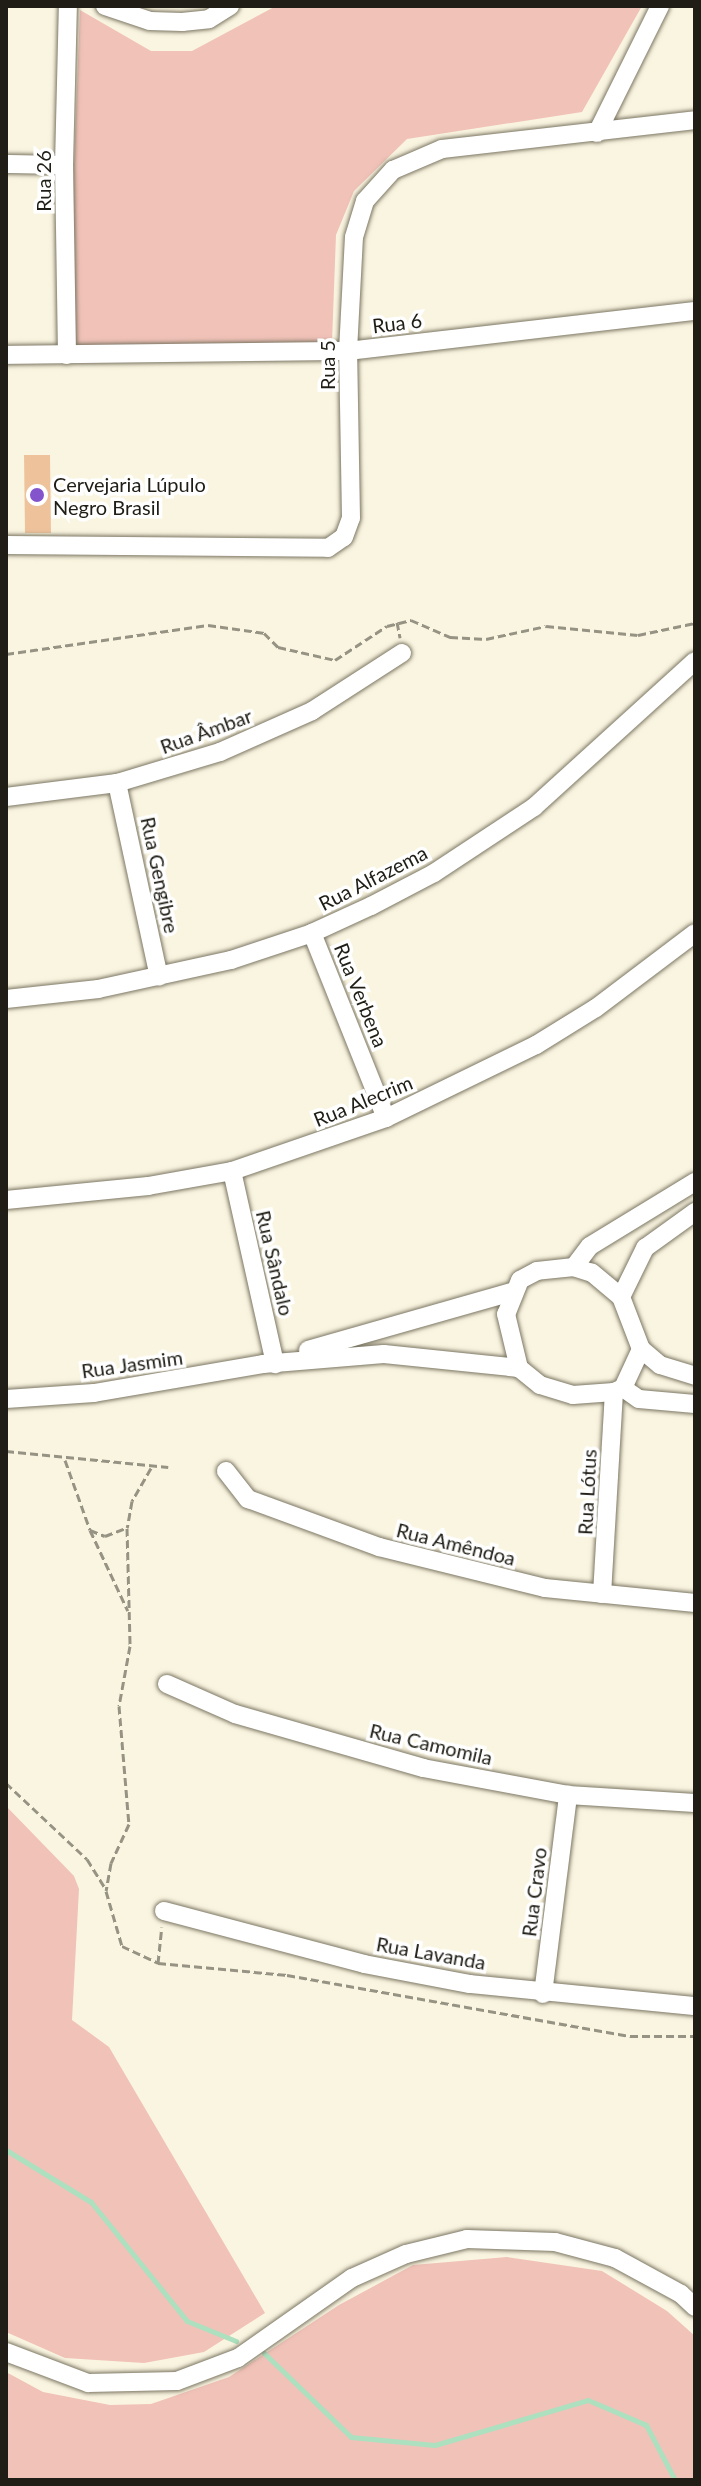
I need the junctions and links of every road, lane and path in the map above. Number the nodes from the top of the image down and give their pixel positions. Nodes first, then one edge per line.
1 (68, 6) edge
2 (105, 6) edge
3 (230, 6) edge
4 (660, 6) edge
5 (695, 120) edge
6 (597, 133) junction
7 (6, 164) edge
8 (64, 165) junction
9 (695, 311) edge
10 (348, 351) junction
11 (6, 355) edge
12 (67, 355) junction
13 (6, 545) edge
14 (695, 623) edge
15 (402, 653) dead end
16 (6, 654) edge
17 (695, 661) edge
18 (117, 783) junction
19 (6, 797) edge
20 (312, 933) junction
21 (695, 933) edge
22 (159, 977) junction
23 (6, 999) edge
24 (386, 1118) junction
25 (232, 1171) junction
26 (695, 1182) edge
27 (6, 1200) edge
28 (695, 1212) edge
29 (574, 1267) junction
30 (511, 1292) junction
31 (621, 1297) junction
32 (641, 1349) junction
33 (271, 1363) junction
34 (519, 1368) junction
35 (695, 1376) edge
36 (619, 1390) junction
37 (6, 1399) edge
38 (695, 1404) edge
39 (6, 1451) edge
40 (65, 1460) junction
41 (168, 1467) dead end
42 (151, 1468) junction
43 (226, 1471) dead end
44 (127, 1528) junction
45 (90, 1530) junction
46 (602, 1594) junction
47 (695, 1603) edge
48 (130, 1614) junction
49 (167, 1684) dead end
50 (6, 1783) edge
51 (568, 1795) junction
52 (695, 1803) edge
53 (106, 1891) junction
54 (164, 1911) joint
55 (158, 1963) junction
56 (543, 1994) junction
57 (695, 2006) edge
58 (695, 2036) edge
59 (695, 2307) edge
60 (6, 2352) edge

1 - 8 street, Rua 26
2 - 3 street
4 - 6 street
5 - 6 street, Rua 5
6 - 10 street, Rua 5
7 - 8 street
8 - 12 street, Rua 26
9 - 10 street, Rua 6
10 - 12 street, Rua 6
10 - 13 street, Rua 5
11 - 12 street, Rua 6
14 - 16 path
15 - 18 street, Rua Âmbar
17 - 20 street, Rua Alfazema
18 - 19 street, Rua Âmbar
18 - 22 street, Rua Gengibre
20 - 22 street, Rua Alfazema
20 - 24 street, Rua Verbena
21 - 24 street, Rua Alecrim
22 - 23 street, Rua Alfazema
24 - 25 street, Rua Alecrim
25 - 27 street, Rua Alecrim
25 - 33 street, Rua Sândalo
26 - 29 street
28 - 31 street
29 - 30 street
29 - 31 street
30 - 33 street
30 - 34 street
31 - 32 street
32 - 35 street
32 - 36 street
33 - 34 street
33 - 37 street, Rua Jasmim
34 - 36 street
36 - 38 street
36 - 46 street, Rua Lótus
39 - 40 path
40 - 42 path
40 - 45 path
41 - 42 path
42 - 44 path
43 - 46 street, Rua Amêndoa
44 - 45 path
44 - 48 path
45 - 48 path
46 - 47 street, Rua Amêndoa
48 - 53 path
49 - 51 street, Rua Camomila
50 - 53 path
51 - 52 street, Rua Camomila
51 - 56 street, Rua Cravo
53 - 55 path
54 - 55 path
54 - 56 street, Rua Lavanda
55 - 58 path
56 - 57 street, Rua Lavanda
59 - 60 street

